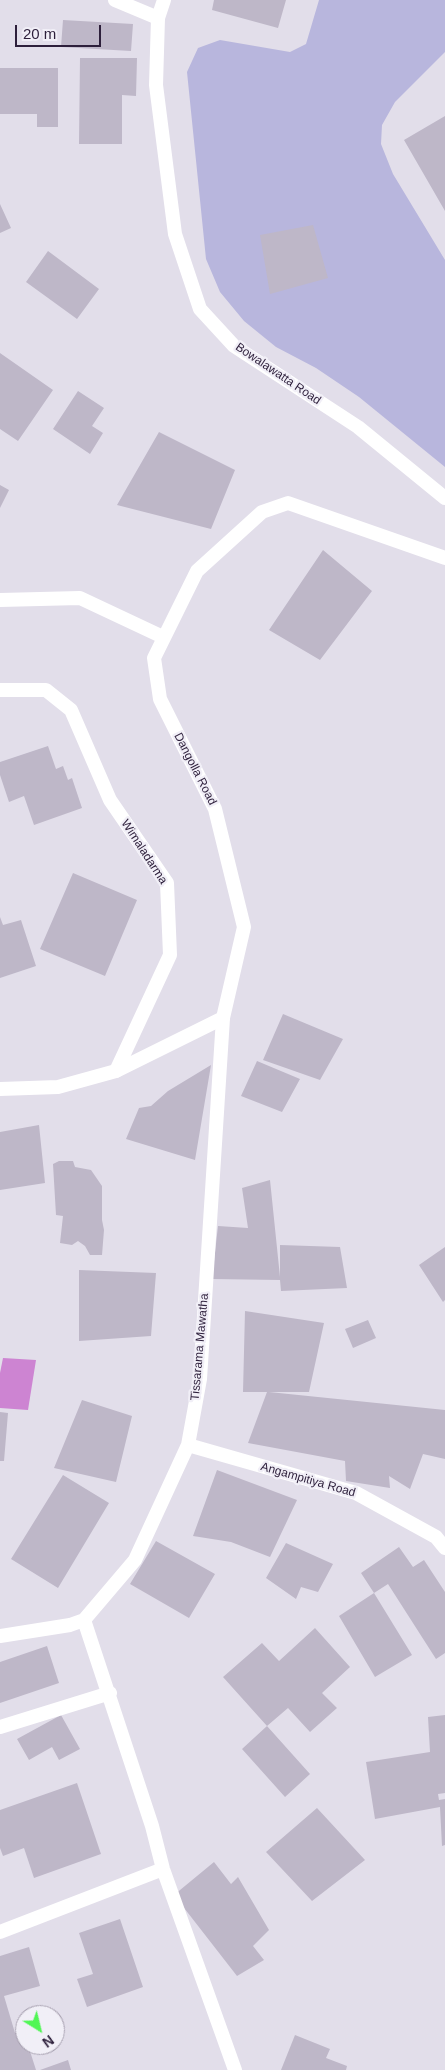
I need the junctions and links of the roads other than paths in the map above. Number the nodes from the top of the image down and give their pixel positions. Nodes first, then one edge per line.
1 (115, 0) edge
2 (164, 0) edge
3 (158, 18) junction
4 (445, 498) edge
5 (445, 558) edge
6 (0, 600) edge
7 (163, 637) junction
8 (0, 690) edge
9 (223, 1018) junction
10 (116, 1071) junction
11 (0, 1089) edge
12 (188, 1445) junction
13 (445, 1548) edge
14 (84, 1620) junction
15 (0, 1636) edge
16 (110, 1693) junction
17 (0, 1728) edge
18 (163, 1868) junction
19 (0, 1932) edge
20 (235, 2070) edge

1 - 3 street
2 - 3 street, Bowalawatta Road
3 - 4 street, Bowalawatta Road
5 - 7 street, Dangolla Road
6 - 7 street
7 - 9 street, Dangolla Road
8 - 10 street, Wimaladarma
9 - 10 street
9 - 12 street, Tissarama Mawatha
10 - 11 street
12 - 13 street, Angampitiya Road
12 - 14 street, Tissarama Mawatha
14 - 15 street
14 - 16 street
16 - 17 street
16 - 18 street
18 - 19 street
18 - 20 street

